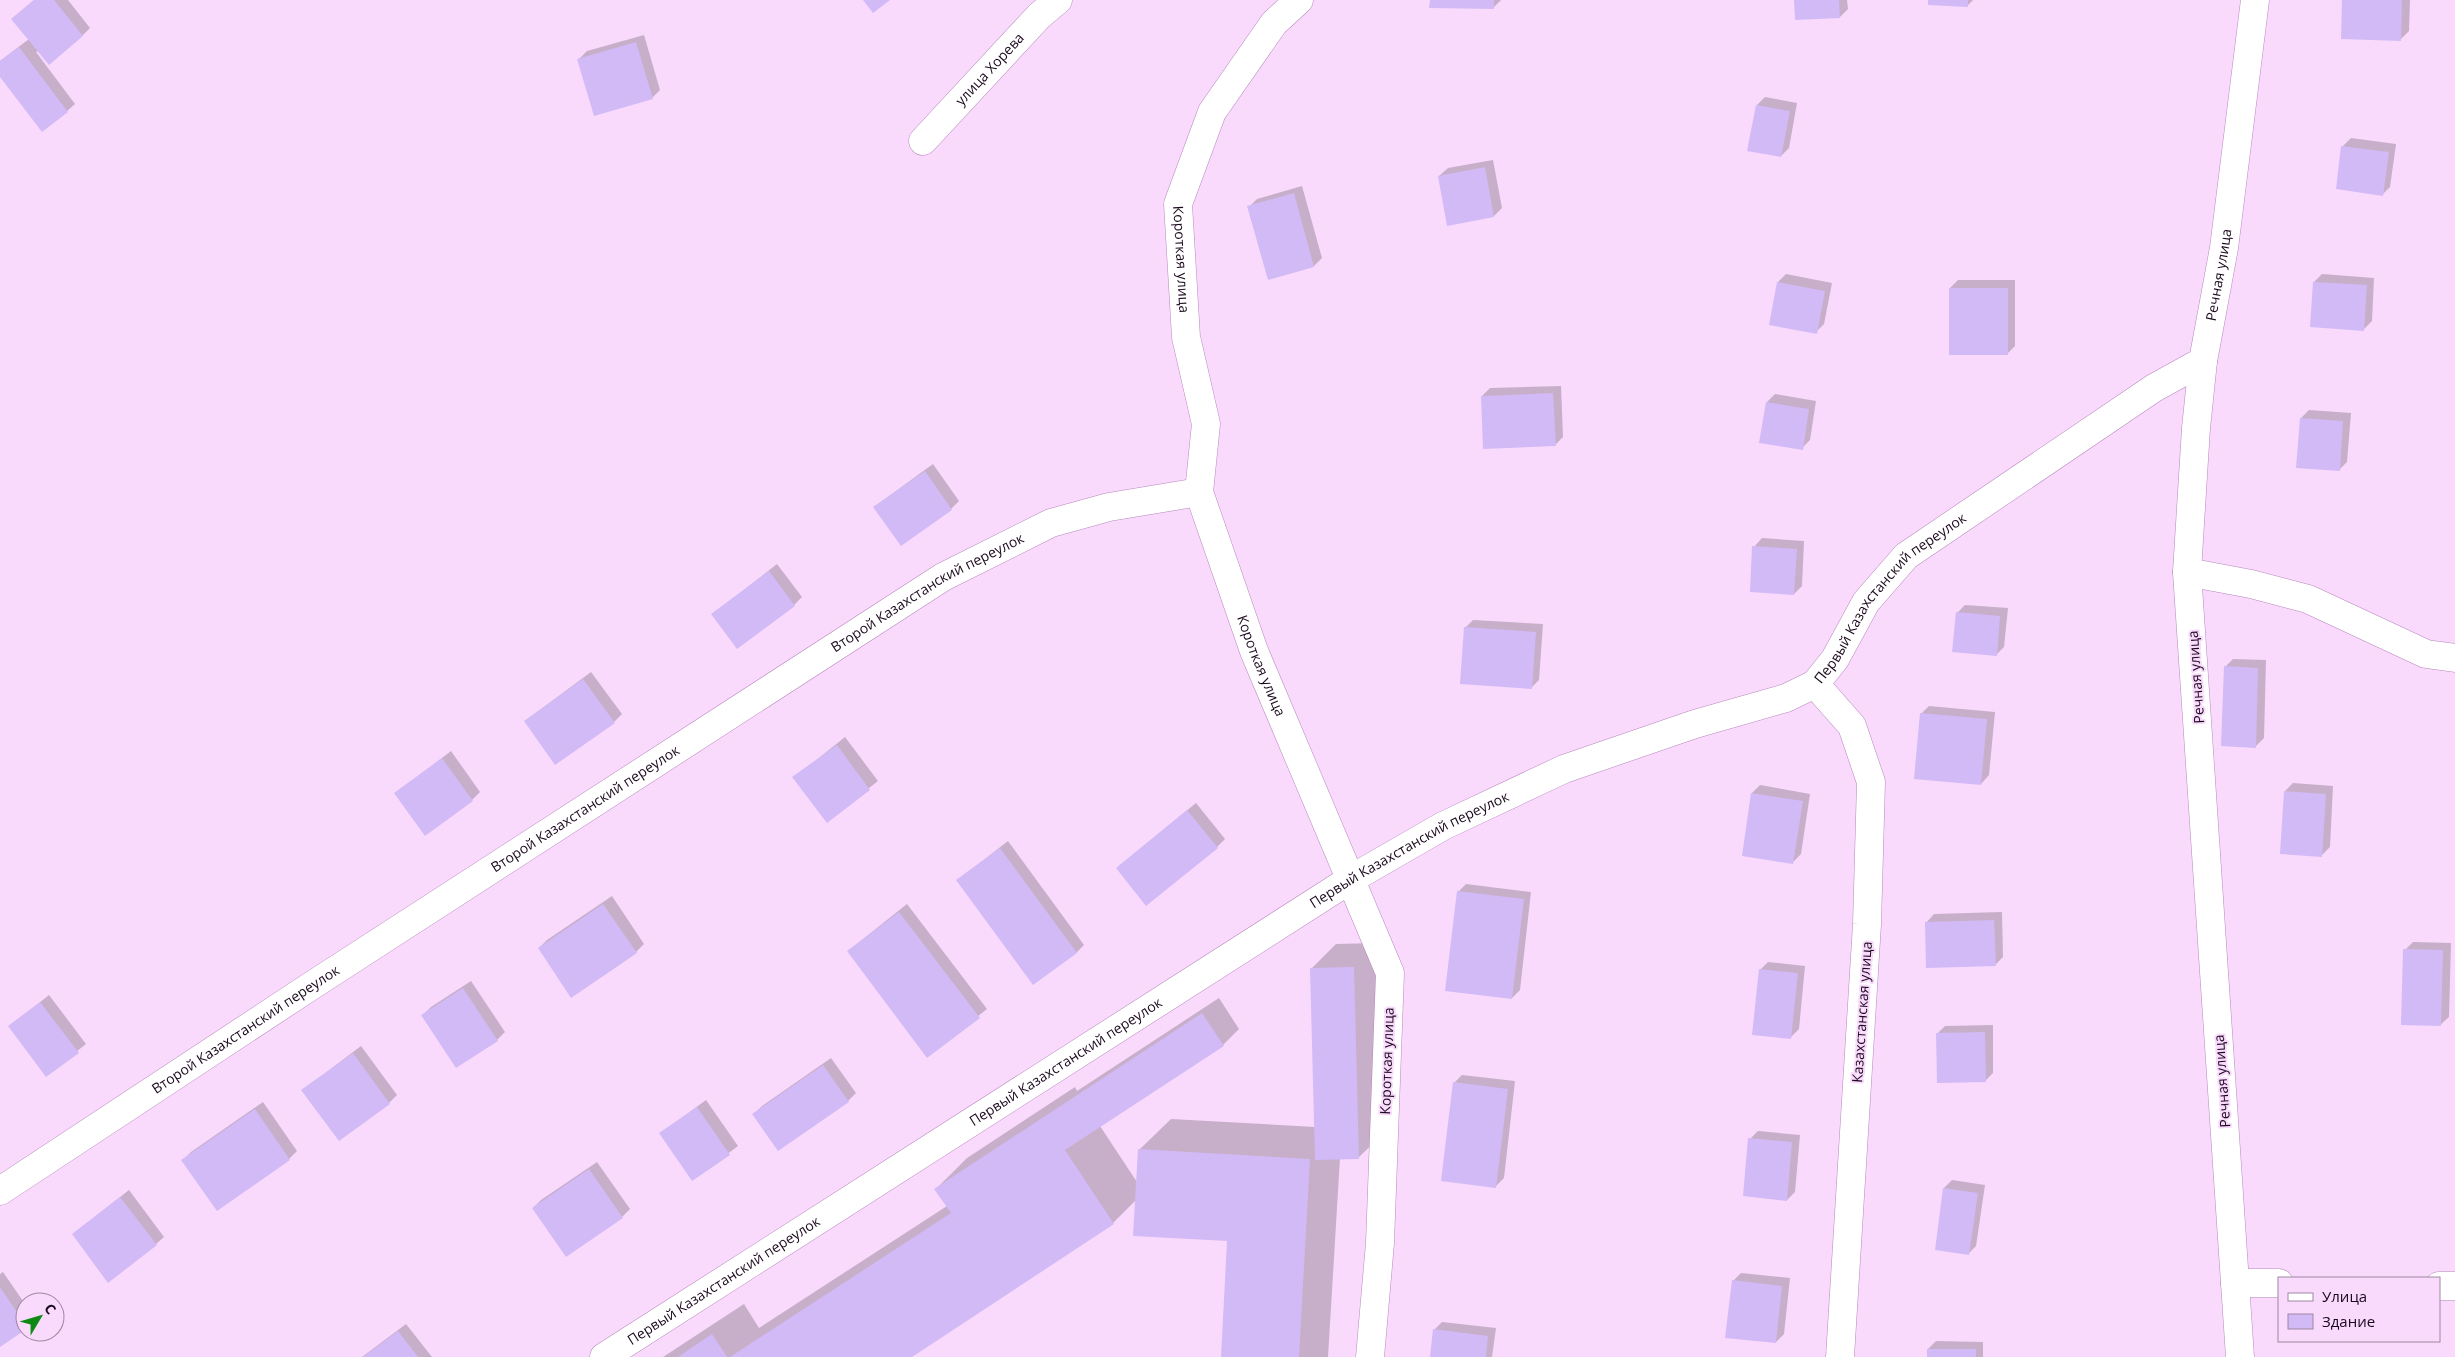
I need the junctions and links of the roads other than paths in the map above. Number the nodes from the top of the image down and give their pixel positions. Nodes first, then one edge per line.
1 (1058, 0) edge
2 (1299, 0) edge
3 (2255, 0) edge
4 (923, 141) dead end
5 (2203, 361) junction
6 (1199, 492) junction
7 (2187, 572) junction
8 (2455, 658) edge
9 (1815, 684) junction
10 (1350, 879) junction
11 (0, 1191) edge
12 (2235, 1282) junction
13 (2278, 1283) edge
14 (2440, 1286) edge
15 (2455, 1286) edge
16 (604, 1357) edge
17 (1370, 1357) edge
18 (1840, 1357) edge
19 (2240, 1357) edge

1 - 4 street, улица Хорева
2 - 6 street, Короткая улица
3 - 5 street, Речная улица
5 - 7 street, Речная улица
5 - 9 street, Первый Казахстанский переулок
6 - 10 street, Короткая улица
6 - 11 street, Второй Казахстанский переулок
7 - 8 street
7 - 12 street, Речная улица
9 - 10 street, Первый Казахстанский переулок
9 - 18 street, Казахстанская улица
10 - 16 street, Первый Казахстанский переулок
10 - 17 street, Короткая улица
12 - 13 street
12 - 19 street, Речная улица
14 - 15 street

